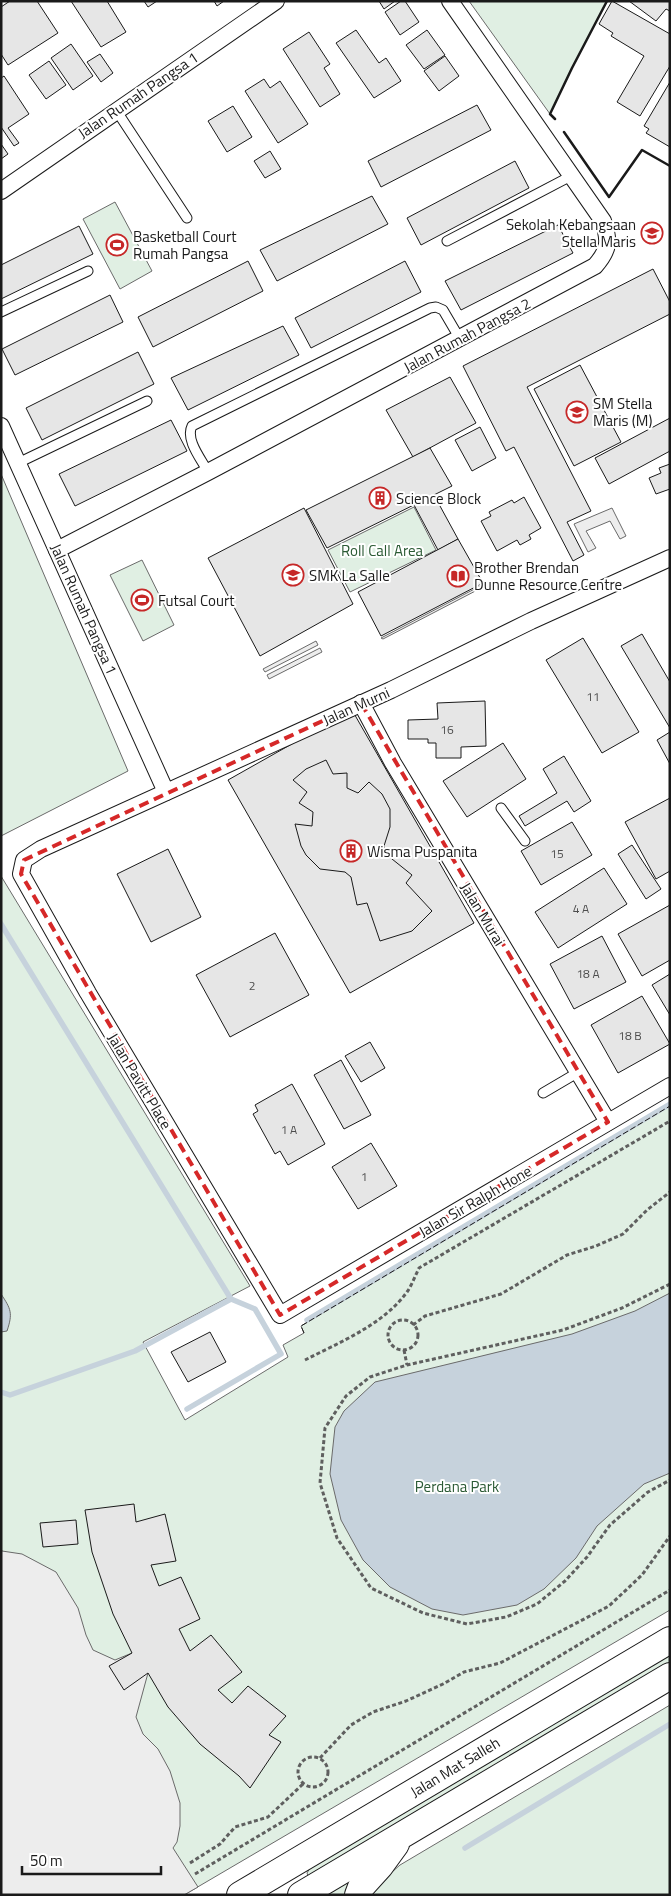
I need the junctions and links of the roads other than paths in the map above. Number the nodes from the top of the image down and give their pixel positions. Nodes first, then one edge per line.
1 (276, 1) edge
2 (450, 1) edge
3 (116, 110) junction
4 (570, 176) junction
5 (1, 191) edge
6 (187, 218) dead end
7 (447, 241) dead end
8 (88, 271) dead end
9 (1, 312) edge
10 (460, 339) junction
11 (147, 400) dead end
12 (1, 426) edge
13 (18, 463) junction
14 (208, 472) junction
15 (57, 550) junction
16 (670, 558) edge
17 (361, 703) junction
18 (166, 792) junction
19 (501, 808) dead end
20 (525, 841) dead end
21 (41, 849) joint
22 (577, 1073) junction
23 (670, 1086) edge
24 (542, 1093) dead end
25 (608, 1122) junction
26 (280, 1315) joint
27 (670, 1640) edge
28 (670, 1676) edge
29 (402, 1835) junction
30 (240, 1895) edge
31 (301, 1895) edge
32 (358, 1895) edge

1 - 3 street, Jalan Rumah Pangsa 1
2 - 4 street, Jalan Rumah Pangsa 2
3 - 5 street, Jalan Rumah Pangsa 1
3 - 6 lane
4 - 7 lane
4 - 10 street, Jalan Rumah Pangsa 2
8 - 9 lane
10 - 14 street, Jalan Rumah Pangsa 2
10 - 14 lane
11 - 13 lane
12 - 13 street, Jalan Rumah Pangsa 1
13 - 15 street, Jalan Rumah Pangsa 1
14 - 15 street, Jalan Rumah Pangsa 2
15 - 18 street, Jalan Rumah Pangsa 1
16 - 17 street, Jalan Murni
17 - 18 street, Jalan Murni
17 - 22 street, Jalan Murai
18 - 21 street, Jalan Murni
19 - 20 lane
21 - 26 street, Jalan Pavitt Place
22 - 24 lane
22 - 25 street, Jalan Murai
23 - 25 street, Jalan Sir Ralph Hone
25 - 26 street, Jalan Sir Ralph Hone
27 - 30 main road, Jalan Mat Salleh
28 - 29 main road, Jalan Mat Salleh
29 - 31 main road, Jalan Mat Salleh
29 - 32 main road

